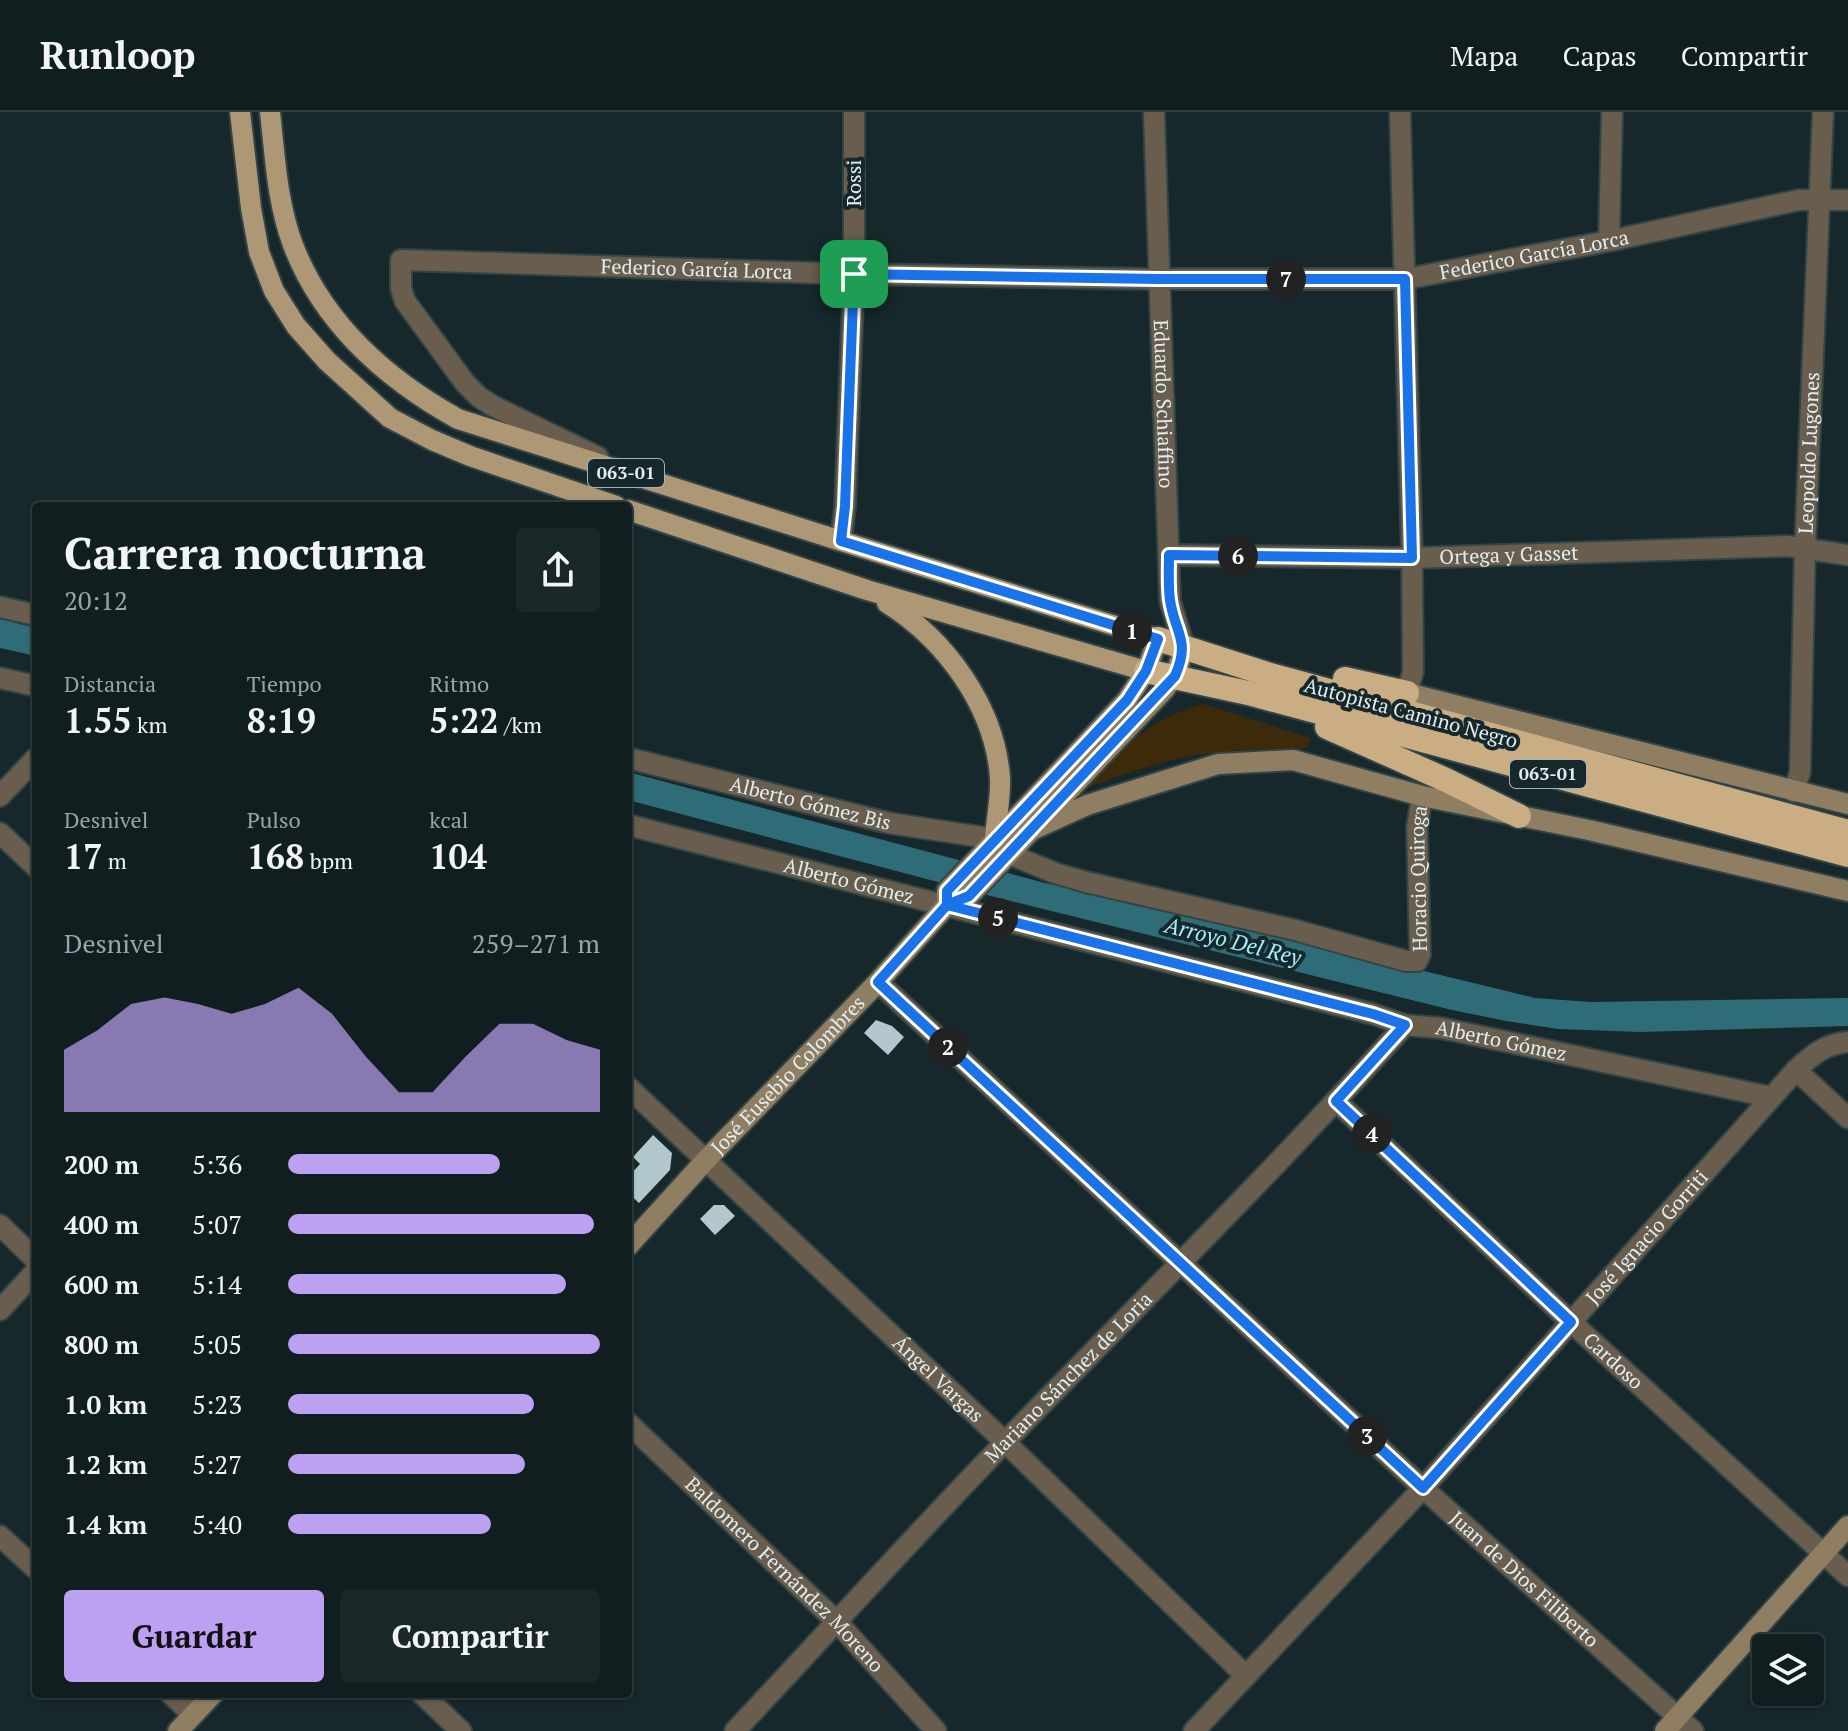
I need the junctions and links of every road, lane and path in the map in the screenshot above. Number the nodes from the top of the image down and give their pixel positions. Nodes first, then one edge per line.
1 (240, 112) edge
2 (270, 112) edge
3 (854, 112) edge
4 (1154, 112) edge
5 (1400, 112) edge
6 (1612, 112) edge
7 (1823, 112) edge
8 (1820, 199) junction
9 (1848, 200) edge
10 (1609, 241) junction
11 (854, 274) junction
12 (1158, 279) junction
13 (1405, 279) junction
14 (646, 480) junction
15 (604, 502) edge
16 (632, 511) edge
17 (841, 541) junction
18 (1805, 548) junction
19 (1169, 555) junction
20 (1848, 555) edge
21 (1412, 558) junction
22 (867, 590) junction
23 (1170, 601) junction
24 (0, 607) edge
25 (32, 614) edge
26 (1158, 639) junction
27 (1184, 647) junction
28 (1146, 671) junction
29 (1267, 674) junction
30 (1175, 676) junction
31 (0, 678) edge
32 (32, 685) edge
33 (1248, 693) junction
34 (1407, 693) junction
35 (632, 759) edge
36 (32, 762) edge
37 (1794, 792) junction
38 (0, 796) edge
39 (1422, 796) junction
40 (1848, 804) edge
41 (1519, 816) junction
42 (632, 826) edge
43 (1032, 830) junction
44 (1848, 832) edge
45 (0, 833) edge
46 (996, 853) junction
47 (1848, 855) edge
48 (32, 863) edge
49 (1848, 891) edge
50 (947, 898) junction
51 (1417, 961) joint
52 (878, 982) junction
53 (1405, 1025) junction
54 (1848, 1042) edge
55 (1796, 1070) junction
56 (632, 1091) edge
57 (1771, 1097) junction
58 (1336, 1101) junction
59 (1848, 1118) edge
60 (705, 1161) junction
61 (0, 1225) edge
62 (632, 1242) edge
63 (32, 1256) edge
64 (1181, 1264) junction
65 (32, 1275) edge
66 (0, 1310) edge
67 (1571, 1322) junction
68 (632, 1427) edge
69 (1005, 1442) junction
70 (1423, 1488) junction
71 (1848, 1526) edge
72 (0, 1536) edge
73 (1823, 1553) junction
74 (32, 1565) edge
75 (1848, 1576) edge
76 (837, 1622) junction
77 (1245, 1675) junction
78 (175, 1698) edge
79 (209, 1698) edge
80 (426, 1698) edge
81 (193, 1715) junction
82 (1678, 1726) edge
83 (178, 1731) edge
84 (461, 1731) edge
85 (735, 1731) edge
86 (936, 1731) edge
87 (1194, 1731) edge

1 - 15 main road, 063-01
2 - 14 main road, 063-01
3 - 11 street, Rossi
4 - 12 street, Eduardo Schiaffino
5 - 13 street
6 - 10 street
7 - 8 street, Leopoldo Lugones
8 - 9 street, Federico García Lorca
8 - 10 street, Federico García Lorca
8 - 18 street, Leopoldo Lugones
10 - 13 street, Federico García Lorca
11 - 12 street, Federico García Lorca
11 - 14 street, Federico García Lorca
11 - 17 street, Rossi
12 - 13 street, Federico García Lorca
12 - 19 street, Eduardo Schiaffino
13 - 21 street
14 - 17 main road, 063-01
16 - 22 main road, 063-01
17 - 26 main road, 063-01
18 - 20 street, Ortega y Gasset
18 - 21 street, Ortega y Gasset
18 - 37 street, Leopoldo Lugones
19 - 21 street, Ortega y Gasset
19 - 23 street, Eduardo Schiaffino
21 - 34 street
22 - 28 main road, 063-01
22 - 46 main road
23 - 26 street, Eduardo Schiaffino
23 - 27 street, Eduardo Schiaffino
24 - 25 street
26 - 27 highway, Autopista Camino Negro / 063-01
26 - 28 street, José Eusebio Colombres
27 - 29 highway, Autopista Camino Negro / 063-01
27 - 30 street, José Eusebio Colombres
28 - 30 highway, Autopista Camino Negro / 063-01
28 - 46 street, José Eusebio Colombres
29 - 34 highway
29 - 44 highway, Autopista Camino Negro / 063-01
30 - 33 highway, Autopista Camino Negro / 063-01
30 - 43 street, José Eusebio Colombres
31 - 32 street
33 - 41 highway
33 - 47 highway, Autopista Camino Negro / 063-01
34 - 37 street
35 - 46 street, Alberto Gómez Bis
36 - 38 street
37 - 40 street
39 - 41 street
39 - 43 street
39 - 51 street, Horacio Quiroga
41 - 49 street
42 - 50 street, Alberto Gómez
43 - 46 street, José Eusebio Colombres
45 - 48 street
46 - 50 street, José Eusebio Colombres
46 - 50 street, José Eusebio Colombres
46 - 51 street, Alberto Gómez Bis
50 - 52 street, José Eusebio Colombres
50 - 53 street, Alberto Gómez
52 - 60 street, José Eusebio Colombres
52 - 64 street, Juan de Dios Filiberto
53 - 57 street, Alberto Gómez
53 - 58 street, Mariano Sánchez de Loria
54 - 55 street, José Ignacio Gorriti
55 - 57 street, José Ignacio Gorriti
55 - 59 street
56 - 60 street, Ángel Vargas
57 - 67 street, José Ignacio Gorriti
58 - 64 street, Mariano Sánchez de Loria
58 - 67 street, Cardoso
60 - 62 street, José Eusebio Colombres
60 - 69 street, Ángel Vargas
61 - 63 street
64 - 69 street, Mariano Sánchez de Loria
64 - 70 street, Juan de Dios Filiberto
65 - 66 street
67 - 70 street, José Ignacio Gorriti
67 - 73 street, Cardoso
68 - 76 street, Baldomero Fernández Moreno
69 - 76 street, Mariano Sánchez de Loria
69 - 77 street, Ángel Vargas
70 - 77 street, José Ignacio Gorriti
70 - 82 street, Juan de Dios Filiberto
71 - 73 street
72 - 74 street
73 - 75 street, Cardoso
73 - 82 street
76 - 85 street, Mariano Sánchez de Loria
76 - 86 street, Baldomero Fernández Moreno
77 - 87 street, José Ignacio Gorriti
78 - 81 street
79 - 81 street
80 - 84 street
81 - 83 street

